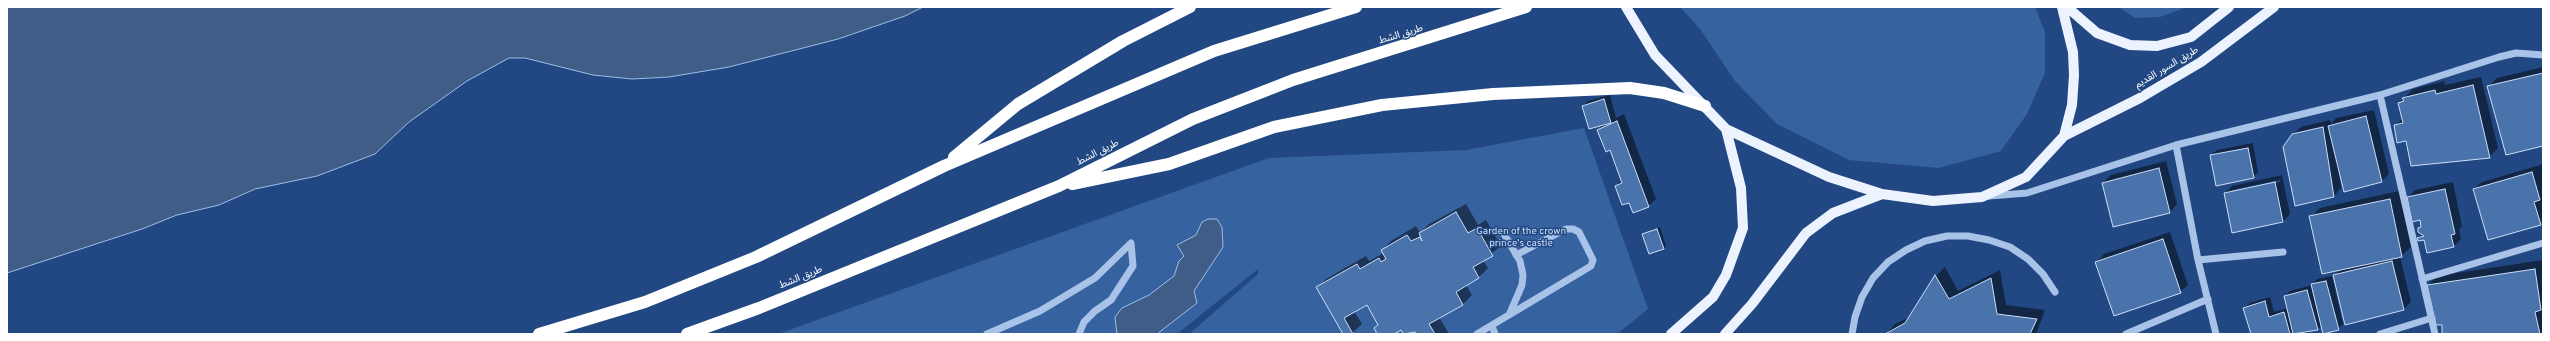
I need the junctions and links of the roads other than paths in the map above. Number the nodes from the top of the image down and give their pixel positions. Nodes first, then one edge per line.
1 (1190, 7) edge
2 (1356, 7) edge
3 (1526, 7) edge
4 (1626, 7) edge
5 (2062, 7) edge
6 (2067, 7) edge
7 (2229, 7) edge
8 (2274, 7) edge
9 (2543, 55) edge
10 (2380, 95) junction
11 (1705, 106) junction
12 (1726, 129) junction
13 (2064, 136) junction
14 (2176, 145) junction
15 (944, 166) junction
16 (1059, 186) junction
17 (1882, 194) junction
18 (1982, 197) junction
19 (1504, 234) dead end
20 (2543, 243) edge
21 (2283, 252) dead end
22 (1516, 255) junction
23 (2198, 260) junction
24 (2422, 279) junction
25 (2055, 292) dead end
26 (2208, 300) junction
27 (1510, 313) junction
28 (2432, 318) junction
29 (1492, 326) junction
30 (539, 334) edge
31 (687, 334) edge
32 (986, 334) edge
33 (1078, 334) edge
34 (1477, 334) edge
35 (1495, 334) edge
36 (1671, 334) edge
37 (1725, 334) edge
38 (1852, 334) edge
39 (2126, 334) edge
40 (2216, 334) edge
41 (2380, 334) edge
42 (2435, 334) edge

1 - 15 highway
2 - 15 highway
3 - 16 highway, طريق الشط
4 - 11 main road
5 - 13 main road
6 - 7 main road
8 - 13 main road, طريق السور القديم
9 - 10 street
10 - 14 street
10 - 24 street
11 - 12 main road
11 - 16 highway
12 - 17 main road
12 - 36 main road
13 - 18 main road
14 - 18 street
14 - 23 street
15 - 30 highway
16 - 31 highway, طريق الشط
17 - 18 main road
17 - 37 main road
19 - 22 street
20 - 24 street
21 - 23 street
22 - 27 street
22 - 27 street
23 - 26 street
24 - 28 street
25 - 38 street
26 - 39 street
26 - 40 street
27 - 29 street
28 - 41 street
28 - 42 street
29 - 34 street
29 - 35 street
32 - 33 street

